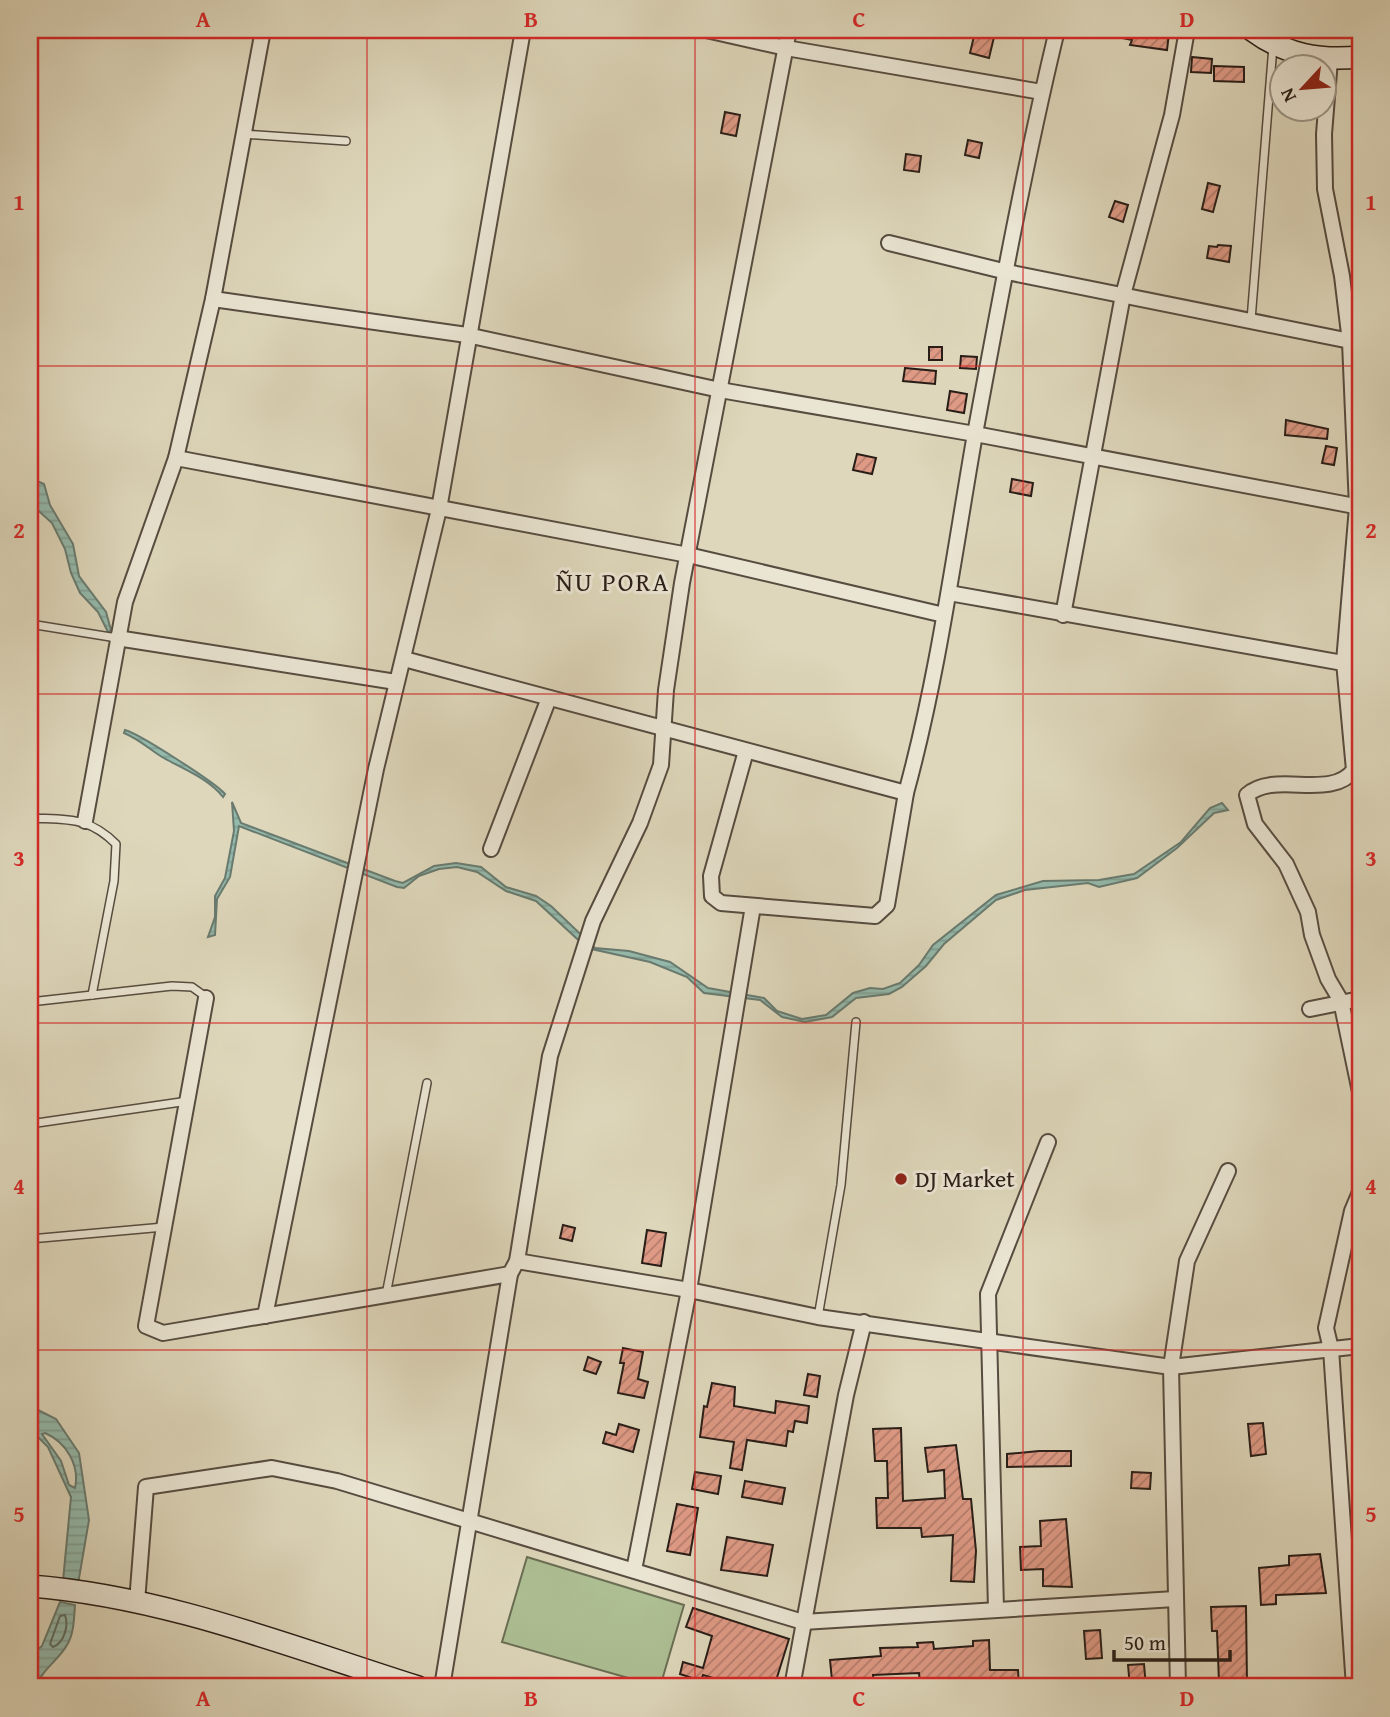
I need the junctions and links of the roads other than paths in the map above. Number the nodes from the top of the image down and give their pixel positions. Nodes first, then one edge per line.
1 (263, 30) edge
2 (523, 30) edge
3 (706, 30) edge
4 (789, 30) edge
5 (1057, 30) edge
6 (1187, 30) edge
7 (1252, 30) edge
8 (1273, 46) junction
9 (786, 48) junction
10 (1291, 52) edge
11 (1360, 57) edge
12 (1338, 59) edge
13 (1042, 92) junction
14 (1325, 122) edge
15 (243, 134) junction
16 (346, 141) dead end
17 (889, 243) dead end
18 (1007, 272) junction
19 (1123, 295) junction
20 (214, 299) junction
21 (1251, 320) junction
22 (467, 335) junction
23 (1355, 342) edge
24 (720, 390) junction
25 (975, 434) junction
26 (176, 458) junction
27 (1094, 459) junction
28 (1358, 507) edge
29 (439, 509) junction
30 (688, 555) junction
31 (948, 593) junction
32 (944, 615) junction
33 (1063, 615) junction
34 (30, 624) edge
35 (117, 638) junction
36 (404, 659) junction
37 (1344, 662) junction
38 (1360, 666) edge
39 (396, 682) junction
40 (549, 698) junction
41 (666, 729) junction
42 (746, 751) junction
43 (906, 793) junction
44 (30, 818) edge
45 (85, 821) junction
46 (491, 849) dead end
47 (753, 906) junction
48 (92, 995) junction
49 (206, 998) joint
50 (1360, 999) edge
51 (1341, 1001) junction
52 (30, 1002) edge
53 (1310, 1009) dead end
54 (856, 1022) dead end
55 (427, 1083) dead end
56 (1360, 1092) edge
57 (189, 1101) junction
58 (30, 1124) edge
59 (1048, 1142) dead end
60 (1228, 1171) dead end
61 (1360, 1192) edge
62 (164, 1227) junction
63 (30, 1239) edge
64 (513, 1267) junction
65 (689, 1290) junction
66 (386, 1296) junction
67 (265, 1316) junction
68 (818, 1317) junction
69 (864, 1322) junction
70 (987, 1340) junction
71 (1360, 1346) edge
72 (1331, 1349) junction
73 (1171, 1367) junction
74 (467, 1520) junction
75 (634, 1570) junction
76 (40, 1587) edge
77 (1175, 1599) junction
78 (137, 1602) junction
79 (996, 1609) junction
80 (803, 1622) junction
81 (418, 1687) edge
82 (442, 1687) edge
83 (792, 1687) edge
84 (1178, 1687) edge
85 (1354, 1687) edge

1 - 15 street
2 - 22 street
3 - 9 street
4 - 9 street
5 - 13 street
6 - 19 street
7 - 8 street
8 - 10 street
8 - 21 lane
9 - 13 street
9 - 24 street
11 - 12 street
13 - 18 street
14 - 23 street
15 - 16 lane
15 - 20 street
17 - 18 street
18 - 19 street
18 - 25 street
19 - 21 street
19 - 27 street
20 - 22 street
20 - 26 street
21 - 23 street
22 - 24 street
22 - 29 street
23 - 28 street
24 - 25 street
24 - 30 street
25 - 27 street
25 - 31 street
26 - 29 street
26 - 35 street
27 - 28 street
27 - 33 street
28 - 37 street
29 - 30 street
29 - 36 street
30 - 32 street
30 - 41 street
31 - 32 street
31 - 33 street
32 - 43 street
33 - 37 street
34 - 35 lane
35 - 39 street
35 - 45 street
36 - 39 street
36 - 40 street
37 - 38 street
37 - 51 street
39 - 67 street
40 - 41 street
40 - 46 street
41 - 42 street
41 - 64 street
42 - 43 street
42 - 47 street
43 - 47 street
44 - 45 lane
45 - 48 lane
47 - 65 street
48 - 49 lane
48 - 52 lane
49 - 57 street
50 - 51 street
51 - 53 street
51 - 56 street
54 - 68 lane
55 - 66 lane
57 - 58 lane
57 - 62 street
59 - 70 street
60 - 73 street
61 - 72 street
62 - 63 lane
62 - 67 street
64 - 65 street
64 - 66 street
64 - 74 street
65 - 68 street
65 - 75 street
66 - 67 street
68 - 69 street
69 - 70 street
69 - 80 street
70 - 73 street
70 - 79 street
71 - 72 street
72 - 73 street
72 - 85 street
73 - 77 street
74 - 75 street
74 - 78 street
74 - 82 street
75 - 80 street
76 - 78 street
77 - 79 street
77 - 84 street
78 - 81 street
79 - 80 street
80 - 83 street

